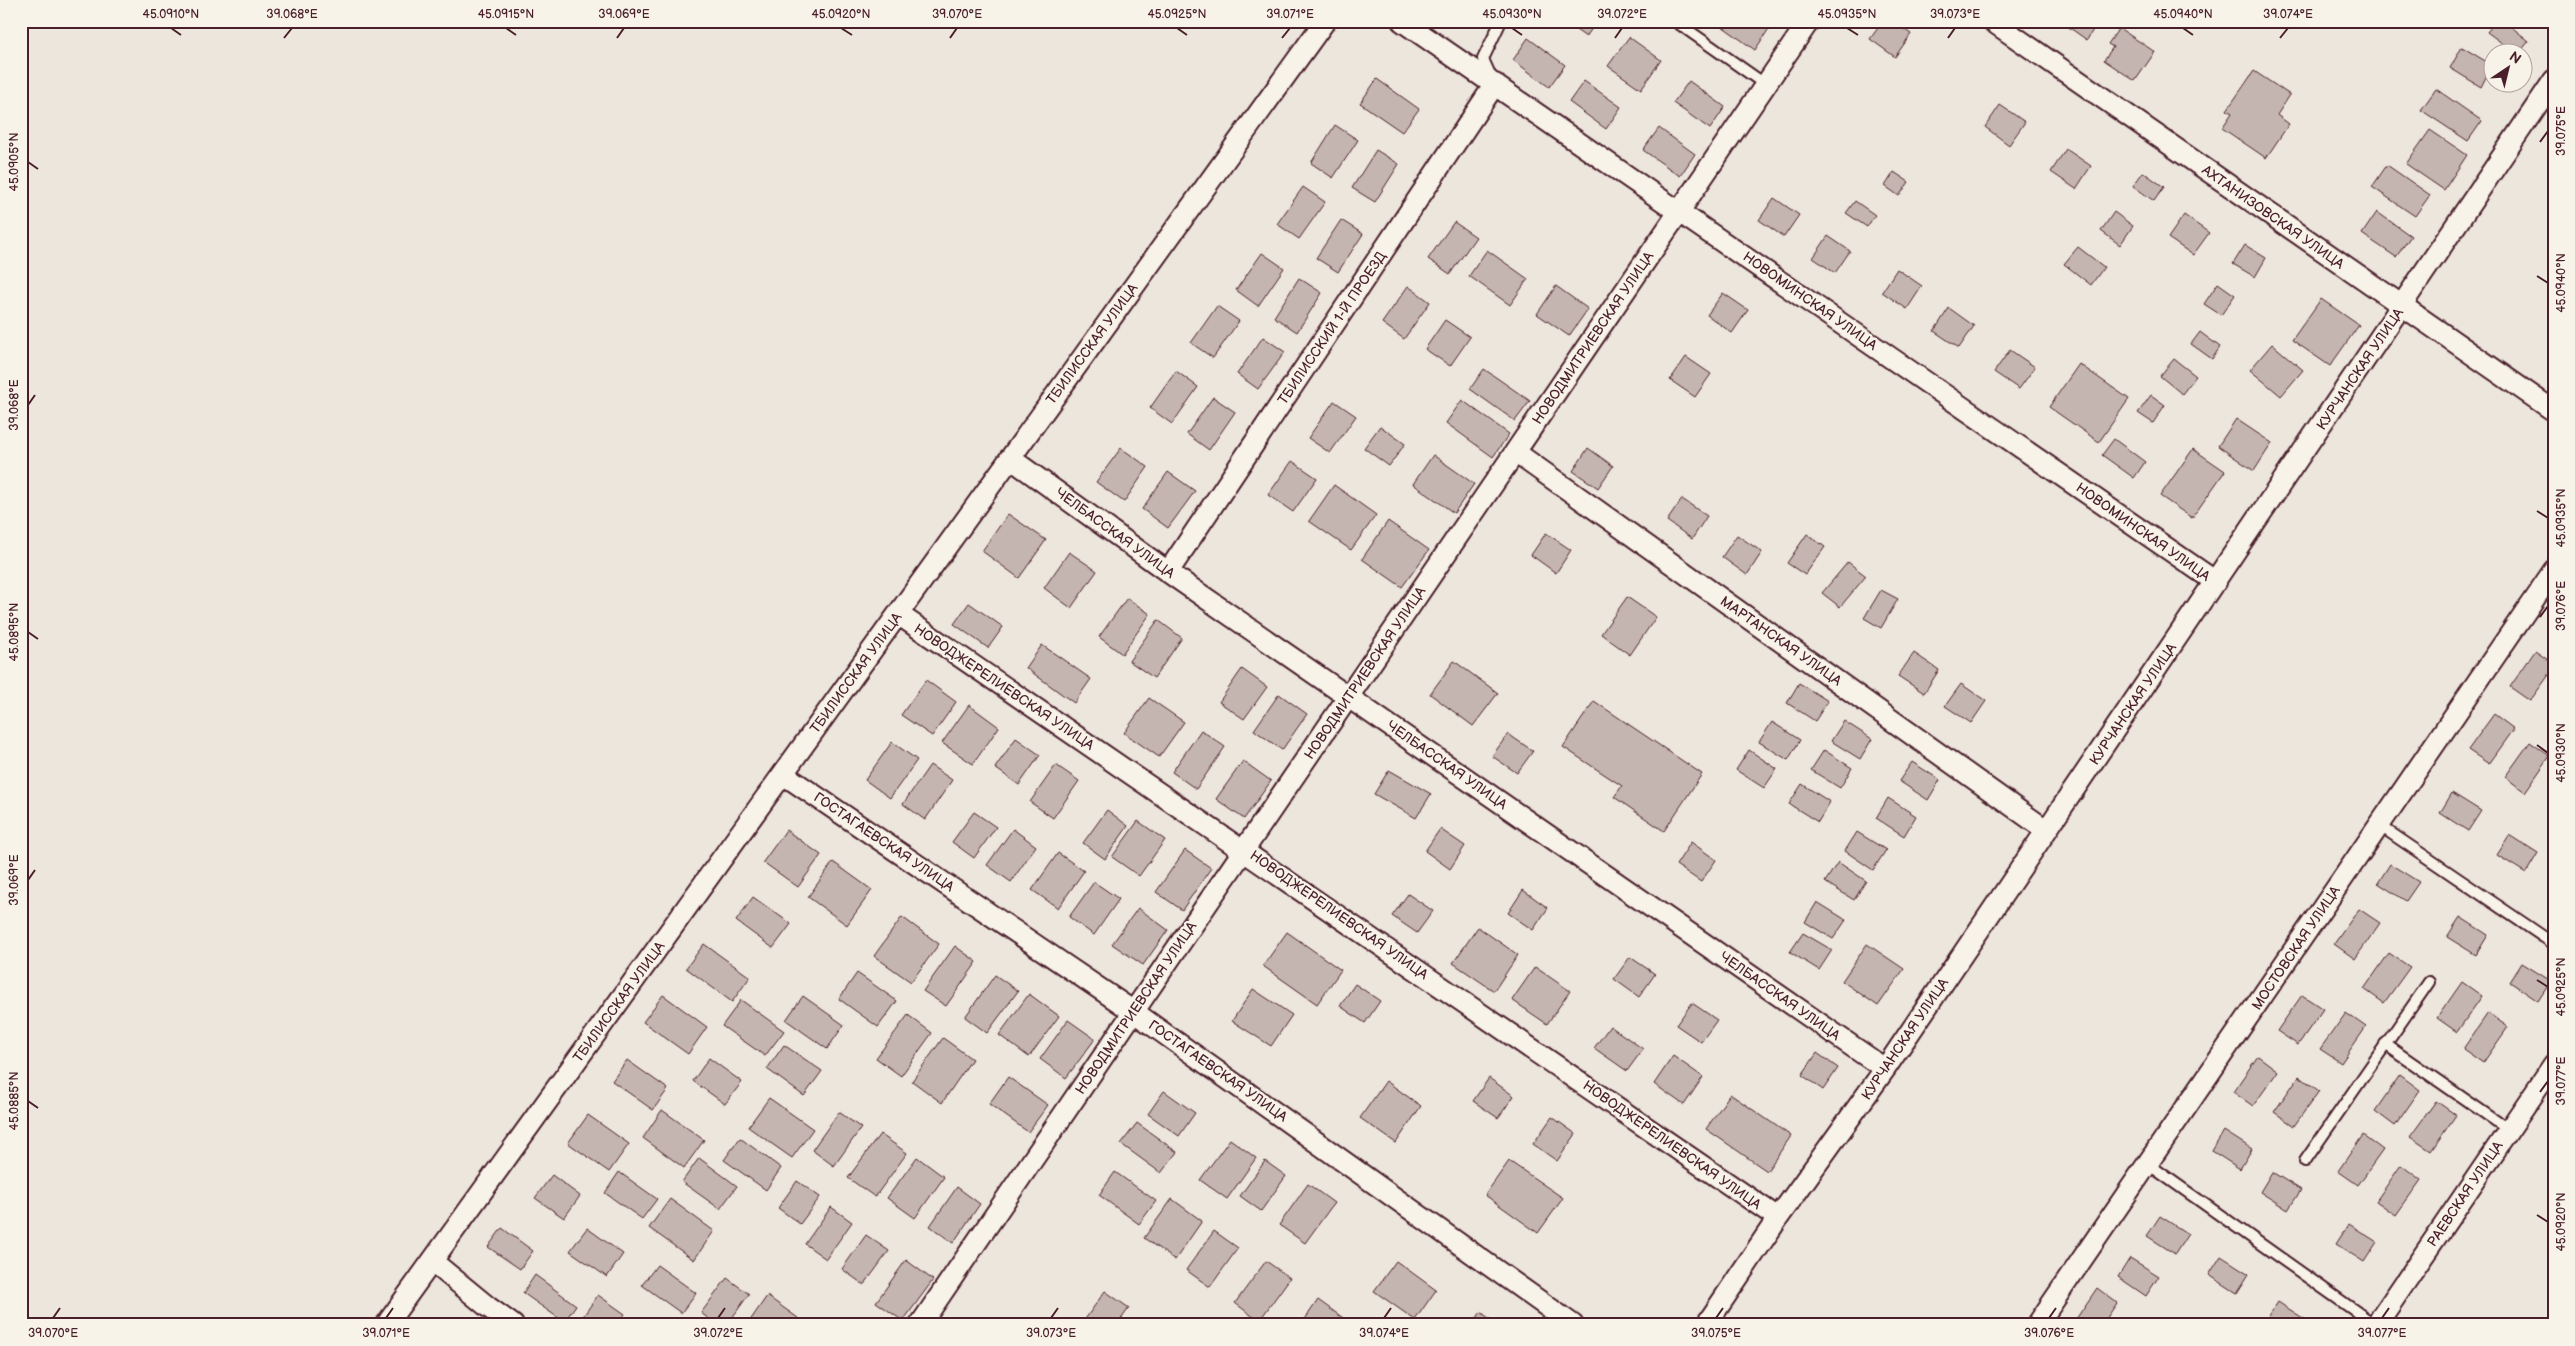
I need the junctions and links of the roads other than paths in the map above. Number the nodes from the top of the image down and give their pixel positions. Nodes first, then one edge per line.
1 (1325, 21) edge
2 (1402, 21) edge
3 (1501, 21) edge
4 (1675, 21) edge
5 (1809, 21) edge
6 (1992, 21) edge
7 (2554, 80) edge
8 (1495, 84) junction
9 (1766, 85) junction
10 (1679, 211) junction
11 (2402, 306) junction
12 (2554, 411) edge
13 (1515, 452) junction
14 (1010, 458) junction
15 (2554, 570) edge
16 (1168, 572) junction
17 (2216, 582) junction
18 (898, 614) junction
19 (1348, 697) junction
20 (783, 774) junction
21 (2379, 825) junction
22 (2046, 830) junction
23 (1244, 850) junction
24 (2554, 944) edge
25 (2428, 982) dead end
26 (1134, 1012) junction
27 (2385, 1044) junction
28 (2554, 1064) edge
29 (1885, 1069) junction
30 (2508, 1130) junction
31 (2305, 1160) dead end
32 (2148, 1164) junction
33 (1778, 1218) junction
34 (432, 1261) junction
35 (386, 1325) edge
36 (513, 1325) edge
37 (920, 1325) edge
38 (1574, 1325) edge
39 (1706, 1325) edge
40 (2037, 1325) edge
41 (2375, 1325) edge

1 - 14 street, ТБИЛИССКАЯ УЛИЦА
2 - 8 street, НОВОМИНСКАЯ УЛИЦА
3 - 8 lane
4 - 9 lane
5 - 9 street, НОВОДМИТРИЕВСКАЯ УЛИЦА
6 - 11 street, АХТАНИЗОВСКАЯ УЛИЦА
7 - 11 street, КУРЧАНСКАЯ УЛИЦА
8 - 10 street, НОВОМИНСКАЯ УЛИЦА
8 - 16 street, ТБИЛИССКИЙ 1-Й ПРОЕЗД
9 - 10 street, НОВОДМИТРИЕВСКАЯ УЛИЦА
10 - 13 street, НОВОДМИТРИЕВСКАЯ УЛИЦА
10 - 17 street, НОВОМИНСКАЯ УЛИЦА
11 - 12 street, АХТАНИЗОВСКАЯ УЛИЦА
11 - 17 street, КУРЧАНСКАЯ УЛИЦА
13 - 19 street, НОВОДМИТРИЕВСКАЯ УЛИЦА
13 - 22 street, МАРТАНСКАЯ УЛИЦА
14 - 16 street, ЧЕЛБАССКАЯ УЛИЦА
14 - 18 street, ТБИЛИССКАЯ УЛИЦА
15 - 21 street, МОСТОВСКАЯ УЛИЦА
16 - 19 street, ЧЕЛБАССКАЯ УЛИЦА
17 - 22 street, КУРЧАНСКАЯ УЛИЦА
18 - 20 street, ТБИЛИССКАЯ УЛИЦА
18 - 23 street, НОВОДЖЕРЕЛИЕВСКАЯ УЛИЦА
19 - 23 street, НОВОДМИТРИЕВСКАЯ УЛИЦА
19 - 29 street, ЧЕЛБАССКАЯ УЛИЦА
20 - 26 street, ГОСТАГАЕВСКАЯ УЛИЦА
20 - 34 street, ТБИЛИССКАЯ УЛИЦА
21 - 24 lane
21 - 32 street, МОСТОВСКАЯ УЛИЦА
22 - 29 street, КУРЧАНСКАЯ УЛИЦА
23 - 26 street, НОВОДМИТРИЕВСКАЯ УЛИЦА
23 - 33 street, НОВОДЖЕРЕЛИЕВСКАЯ УЛИЦА
25 - 27 lane
26 - 37 street, НОВОДМИТРИЕВСКАЯ УЛИЦА
26 - 38 street, ГОСТАГАЕВСКАЯ УЛИЦА
27 - 30 lane
27 - 31 lane
28 - 30 street, РАЕВСКАЯ УЛИЦА
29 - 33 street, КУРЧАНСКАЯ УЛИЦА
30 - 41 street, РАЕВСКАЯ УЛИЦА
32 - 40 street, МОСТОВСКАЯ УЛИЦА
32 - 41 lane
33 - 39 street, КУРЧАНСКАЯ УЛИЦА
34 - 35 street, ТБИЛИССКАЯ УЛИЦА
34 - 36 street

